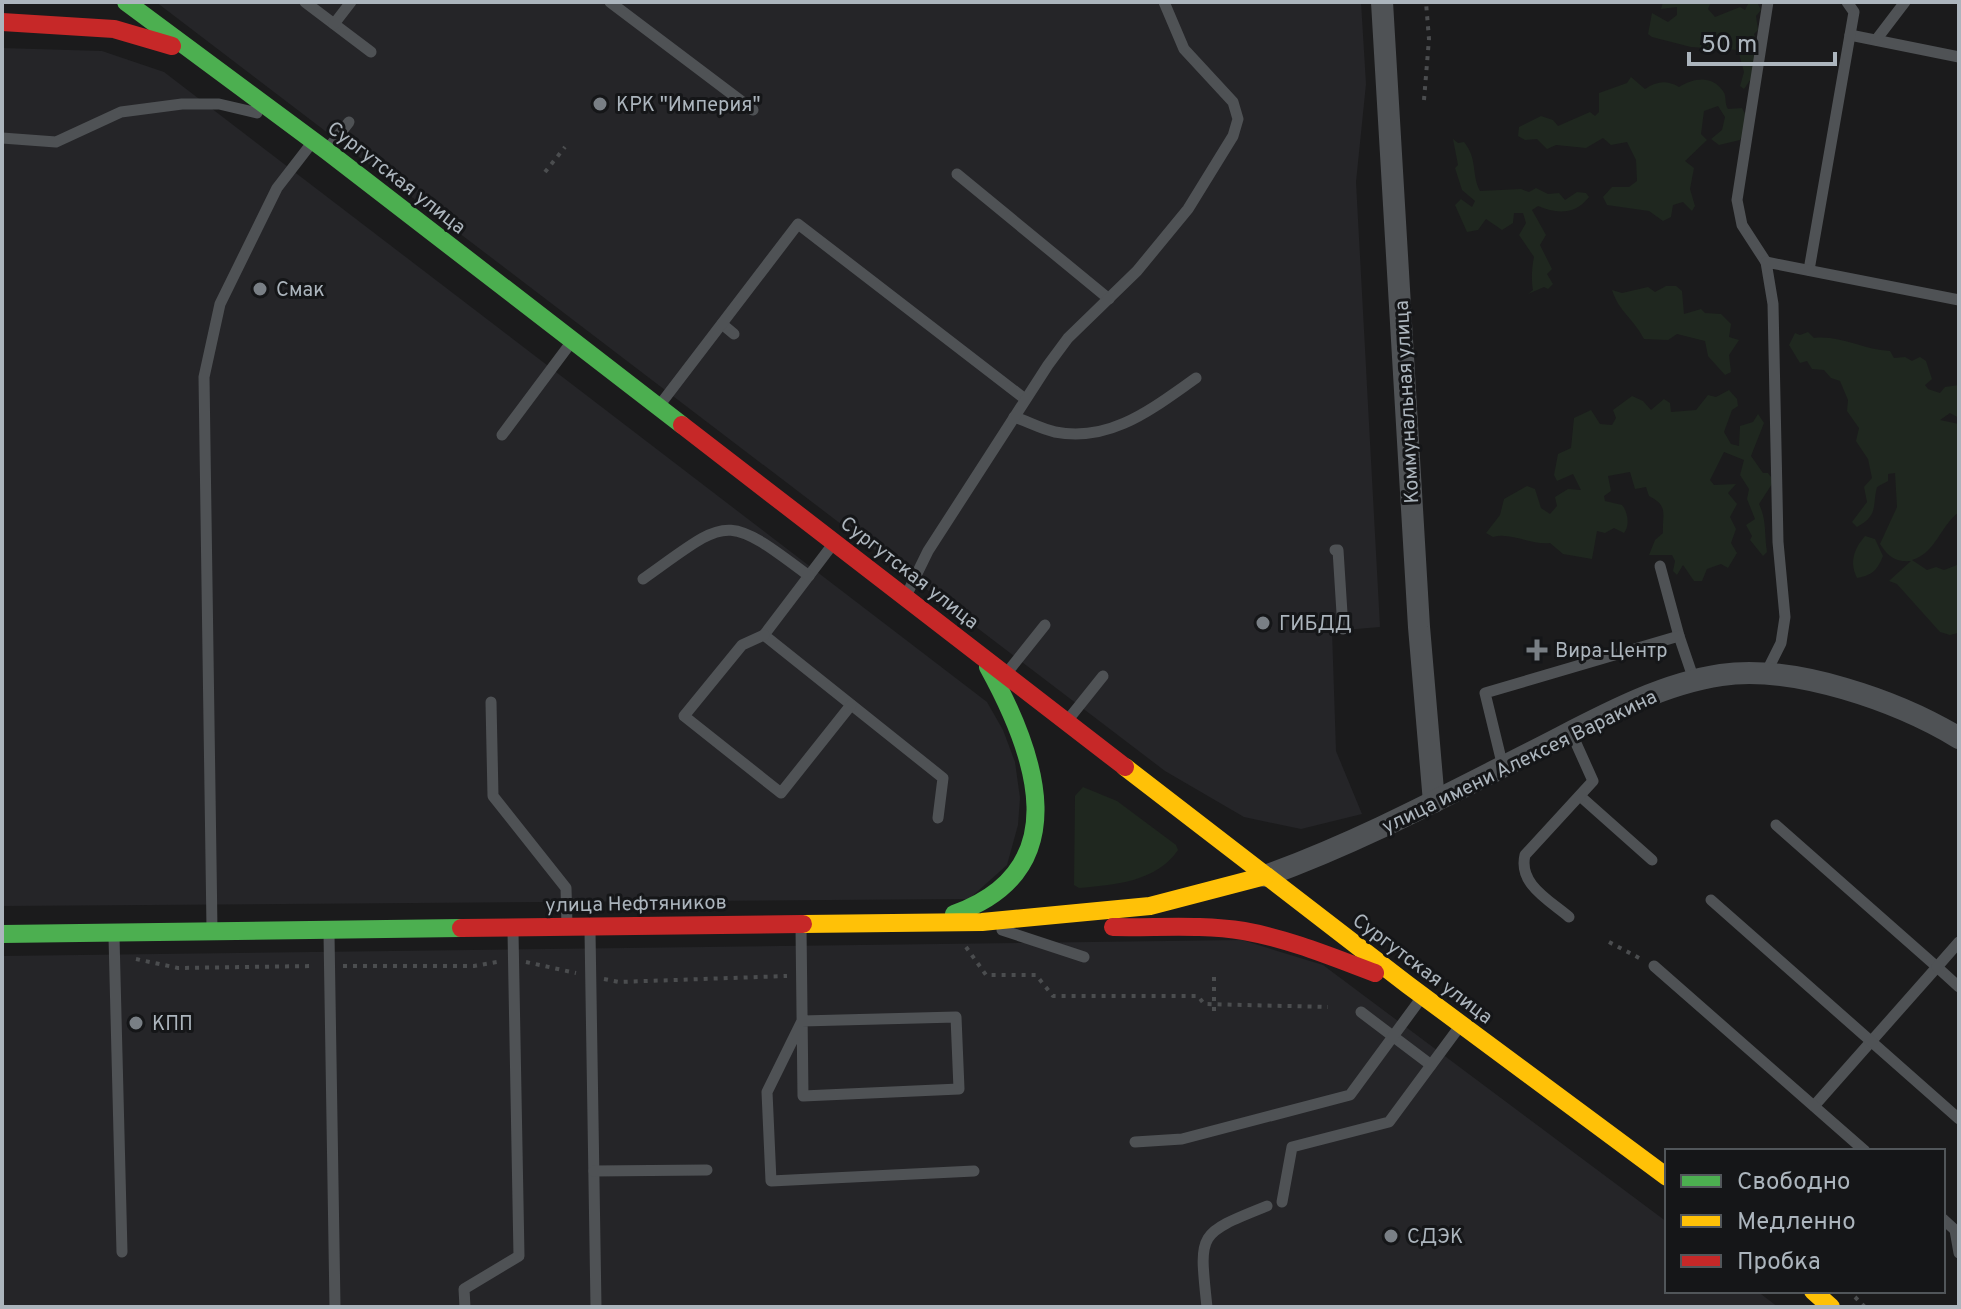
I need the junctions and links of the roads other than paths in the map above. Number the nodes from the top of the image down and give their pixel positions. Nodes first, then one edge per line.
1 (126, 2) edge
2 (305, 2) edge
3 (351, 2) edge
4 (610, 2) edge
5 (1164, 2) edge
6 (1382, 2) edge
7 (1768, 2) edge
8 (1847, 2) edge
9 (1905, 2) edge
10 (2, 22) edge
11 (334, 24) junction
12 (1850, 35) junction
13 (1876, 40) junction
14 (371, 52) dead end
15 (199, 56) junction
16 (1959, 57) edge
17 (753, 110) dead end
18 (349, 122) dead end
19 (291, 124) junction
20 (2, 138) edge
21 (320, 146) junction
22 (957, 174) dead end
23 (1766, 262) junction
24 (1809, 270) junction
25 (1109, 299) junction
26 (1959, 300) edge
27 (722, 324) junction
28 (734, 334) dead end
29 (572, 340) junction
30 (1196, 378) dead end
31 (1025, 399) junction
32 (659, 406) junction
33 (1014, 417) junction
34 (502, 435) dead end
35 (835, 542) junction
36 (1335, 550) dead end
37 (1660, 566) dead end
38 (809, 576) junction
39 (643, 579) dead end
40 (906, 596) junction
41 (1045, 625) dead end
42 (1343, 629) dead end
43 (764, 635) junction
44 (1679, 636) junction
45 (981, 654) junction
46 (1766, 673) junction
47 (1006, 675) junction
48 (1103, 676) dead end
49 (1694, 680) junction
50 (491, 702) dead end
51 (851, 705) junction
52 (1067, 722) junction
53 (1958, 731) edge
54 (1571, 732) junction
55 (1503, 767) junction
56 (1580, 796) junction
57 (1434, 802) junction
58 (938, 818) dead end
59 (1776, 825) dead end
60 (1652, 860) dead end
61 (1265, 876) junction
62 (1711, 900) dead end
63 (1569, 917) dead end
64 (921, 922) junction
65 (982, 922) junction
66 (801, 923) junction
67 (567, 926) junction
68 (590, 926) junction
69 (513, 927) junction
70 (329, 930) junction
71 (212, 931) junction
72 (113, 932) junction
73 (2, 934) edge
74 (1959, 942) edge
75 (1084, 957) dead end
76 (1654, 966) road end
77 (1937, 967) junction
78 (1959, 987) edge
79 (1415, 991) junction
80 (1361, 1012) dead end
81 (802, 1021) junction
82 (1461, 1024) junction
83 (1393, 1036) junction
84 (1871, 1042) junction
85 (1431, 1065) junction
86 (1814, 1106) junction
87 (1959, 1119) edge
88 (1135, 1142) dead end
89 (1863, 1149) edge
90 (707, 1170) dead end
91 (594, 1171) junction
92 (974, 1171) dead end
93 (1665, 1176) edge
94 (1282, 1202) dead end
95 (1267, 1206) dead end
96 (1945, 1221) edge
97 (122, 1252) dead end
98 (1959, 1253) edge
99 (1815, 1293) edge
100 (335, 1307) edge
101 (465, 1307) edge
102 (596, 1307) edge
103 (1207, 1307) edge
104 (1831, 1307) edge

1 - 15 main road, Сургутская улица
2 - 11 lane
3 - 11 lane
4 - 17 lane
5 - 25 lane
6 - 57 street, Коммунальная улица
7 - 23 lane
8 - 12 lane
9 - 13 lane
10 - 15 main road
11 - 14 lane
12 - 13 lane
12 - 24 lane
13 - 16 lane
15 - 19 main road, Сургутская улица
18 - 21 lane
19 - 20 lane
19 - 21 main road, Сургутская улица
21 - 29 main road, Сургутская улица
21 - 71 lane
22 - 25 lane
23 - 24 lane
23 - 46 lane
24 - 26 lane
25 - 31 lane
27 - 28 lane
27 - 31 lane
27 - 32 lane
29 - 32 main road, Сургутская улица
29 - 34 lane
30 - 33 lane
31 - 33 lane
32 - 35 main road, Сургутская улица
33 - 40 lane
35 - 38 lane
35 - 40 main road, Сургутская улица
36 - 42 lane
37 - 44 lane
38 - 39 lane
38 - 43 lane
40 - 45 main road, Сургутская улица
41 - 47 lane
43 - 51 lane
43 - 51 lane
44 - 49 lane
44 - 55 lane
45 - 47 main road, Сургутская улица
45 - 64 main road
46 - 49 street, улица имени Алексея Варакина
46 - 53 street, улица имени Алексея Варакина
47 - 52 main road, Сургутская улица
48 - 52 lane
49 - 54 street, улица имени Алексея Варакина
50 - 67 lane
51 - 58 lane
52 - 61 main road, Сургутская улица
54 - 55 street, улица имени Алексея Варакина
54 - 56 lane
55 - 57 street, улица имени Алексея Варакина
56 - 60 lane
56 - 63 lane
57 - 61 street, улица имени Алексея Варакина
59 - 77 lane
61 - 65 main road, улица Нефтяников
61 - 79 main road, Сургутская улица
62 - 84 lane
64 - 65 main road, улица Нефтяников
64 - 66 main road, улица Нефтяников
65 - 75 lane
65 - 79 main road
66 - 68 main road, улица Нефтяников
66 - 81 lane
67 - 68 main road, улица Нефтяников
67 - 69 main road, улица Нефтяников
68 - 91 lane
69 - 70 main road, улица Нефтяников
69 - 101 lane
70 - 71 main road, улица Нефтяников
70 - 100 lane
71 - 72 main road, улица Нефтяников
72 - 73 main road, улица Нефтяников
72 - 97 lane
74 - 77 lane
76 - 86 lane
77 - 78 lane
77 - 84 lane
79 - 82 main road, Сургутская улица
79 - 83 lane
80 - 83 lane
81 - 81 lane
81 - 92 lane
82 - 85 lane
82 - 93 main road, Сургутская улица
83 - 85 lane
83 - 88 lane
84 - 86 lane
84 - 87 lane
85 - 94 lane
86 - 89 lane
90 - 91 lane
91 - 102 lane
95 - 103 lane
96 - 98 lane
99 - 104 main road

